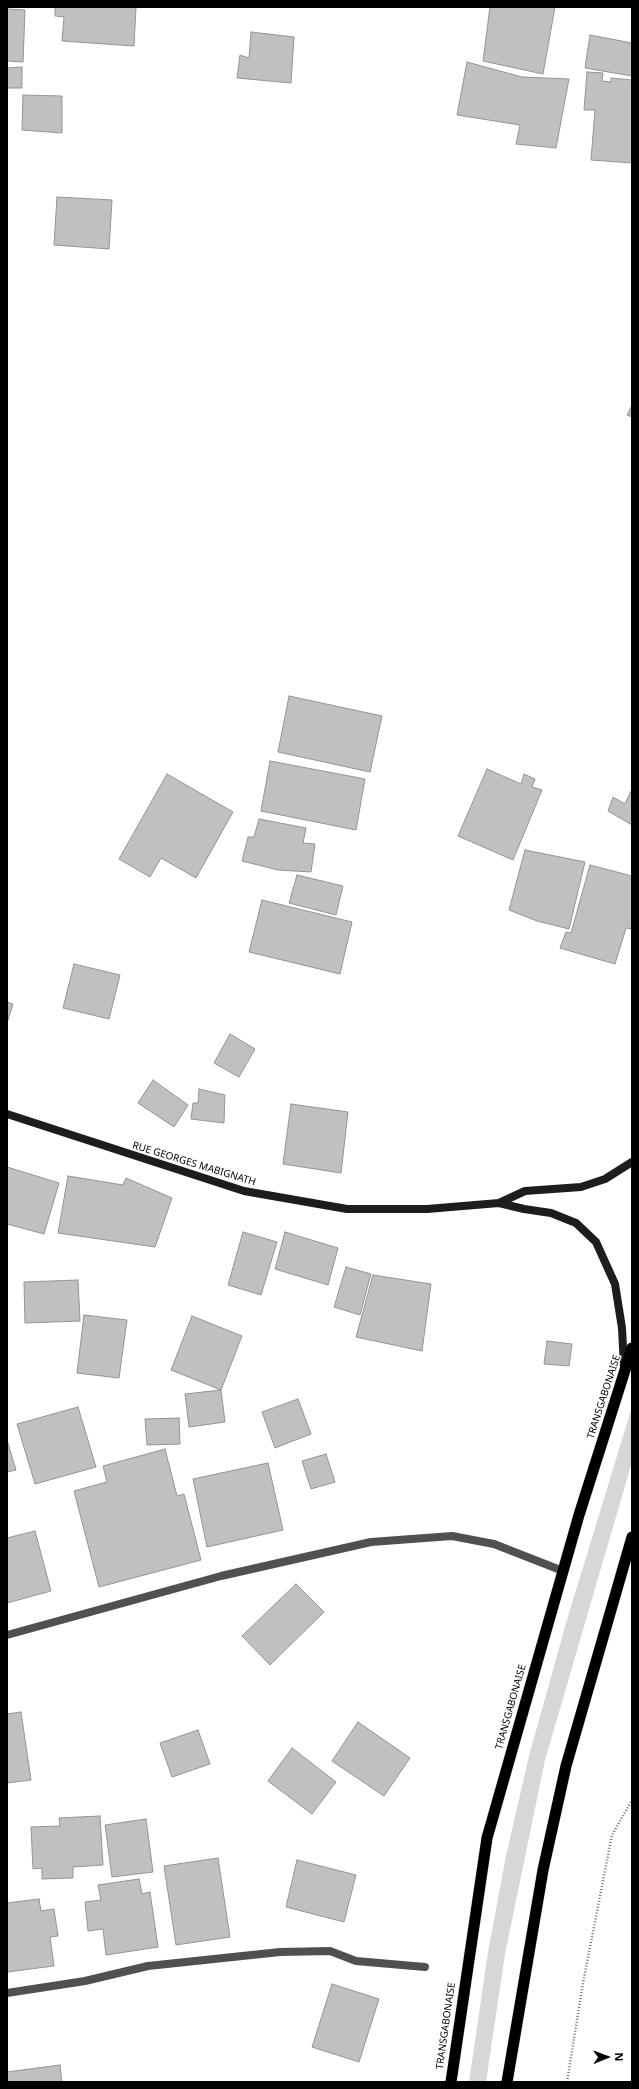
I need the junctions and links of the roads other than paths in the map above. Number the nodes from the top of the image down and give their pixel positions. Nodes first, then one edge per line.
1 (7, 1114) edge
2 (632, 1162) edge
3 (499, 1202) junction
4 (632, 1348) edge
5 (624, 1374) junction
6 (632, 1537) edge
7 (563, 1571) junction
8 (7, 1635) edge
9 (425, 1967) dead end
10 (7, 1993) edge
11 (451, 2082) edge
12 (507, 2082) edge

1 - 3 main road, RUE GEORGES MABIGNATH
2 - 3 main road
3 - 5 main road
4 - 5 highway, TRANSGABONAISE
5 - 7 highway, TRANSGABONAISE
6 - 12 highway
7 - 8 street
7 - 11 highway, TRANSGABONAISE
9 - 10 street

